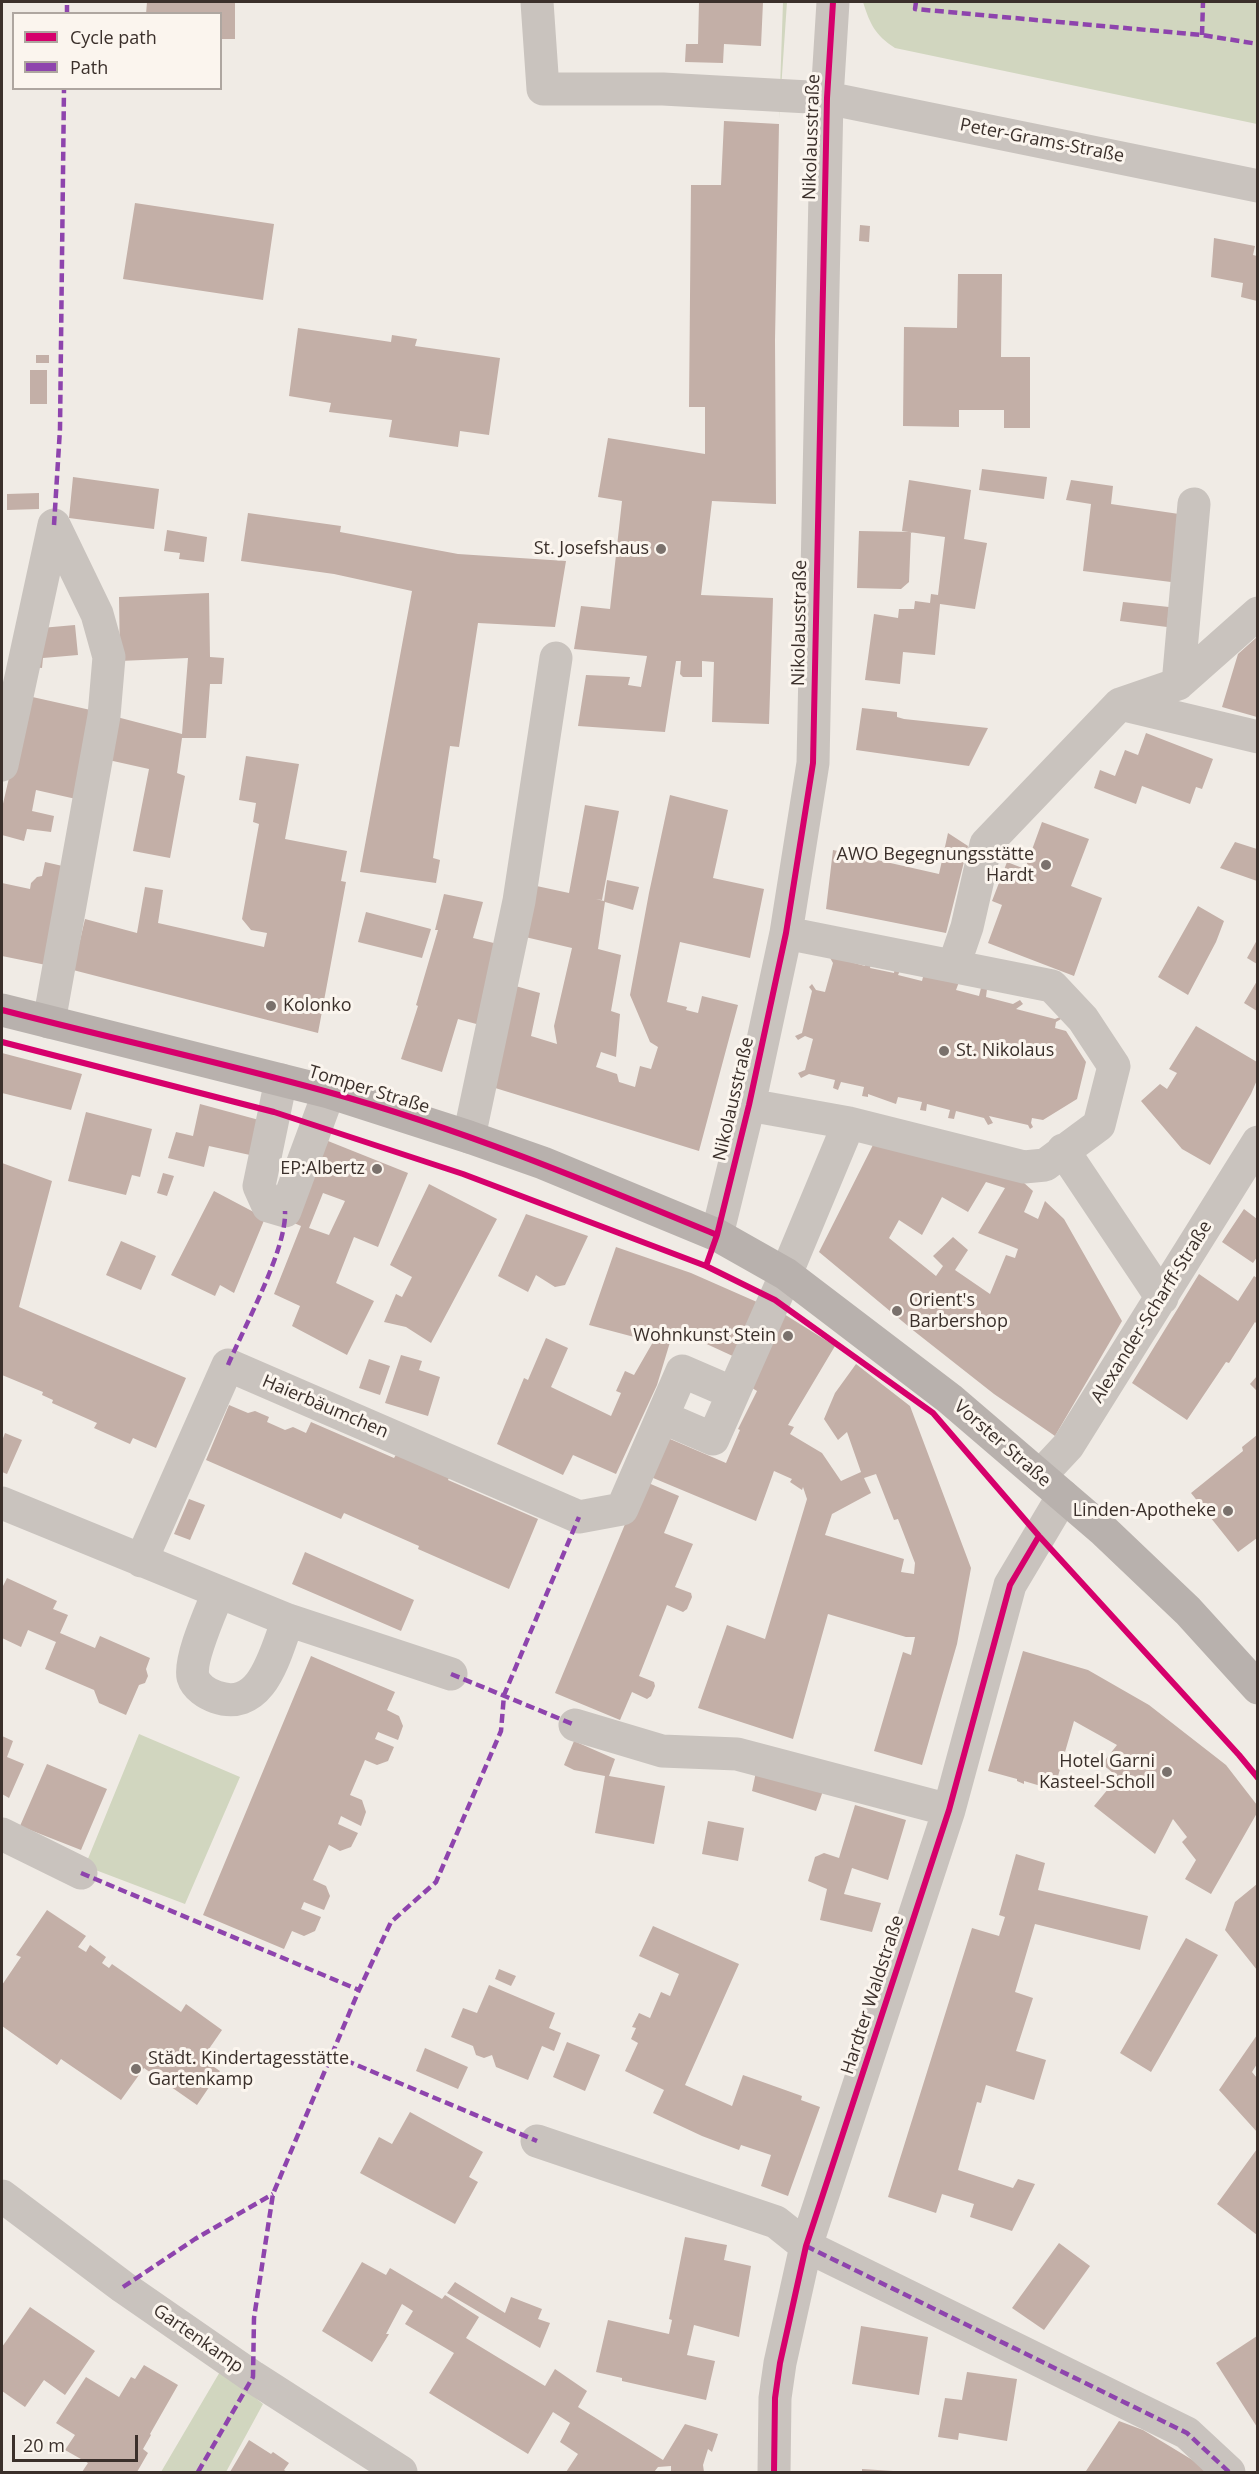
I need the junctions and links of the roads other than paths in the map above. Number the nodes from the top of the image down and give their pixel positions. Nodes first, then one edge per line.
1 (537, 2) edge
2 (833, 2) edge
3 (827, 98) junction
4 (1257, 186) edge
5 (1194, 504) dead end
6 (1257, 613) edge
7 (556, 658) dead end
8 (1178, 684) junction
9 (1120, 704) junction
10 (1257, 737) edge
11 (2, 765) edge
12 (786, 933) junction
13 (954, 965) junction
14 (2, 1010) edge
15 (49, 1022) junction
16 (281, 1080) junction
17 (329, 1092) junction
18 (749, 1105) junction
19 (849, 1122) junction
20 (470, 1137) junction
21 (1257, 1142) edge
22 (1064, 1150) junction
23 (717, 1235) junction
24 (786, 1274) junction
25 (1162, 1298) junction
26 (733, 1393) junction
27 (662, 1417) junction
28 (1051, 1486) junction
29 (2, 1503) edge
30 (141, 1561) junction
31 (218, 1593) junction
32 (288, 1620) junction
33 (451, 1674) dead end
34 (1257, 1688) edge
35 (575, 1725) dead end
36 (949, 1810) junction
37 (2, 1834) edge
38 (81, 1873) dead end
39 (537, 2141) dead end
40 (2, 2196) edge
41 (806, 2246) junction
42 (401, 2472) edge
43 (774, 2472) edge
44 (1229, 2472) edge

1 - 3 street, Peter-Grams-Straße
2 - 3 street, Nikolausstraße
3 - 4 street, Peter-Grams-Straße
3 - 12 street, Nikolausstraße
5 - 8 street
6 - 8 street
7 - 20 street
8 - 9 street
9 - 10 street
9 - 13 street
11 - 15 street
12 - 13 street, Nikolausstraße
12 - 18 street, Nikolausstraße
13 - 22 street, Nikolausstraße
14 - 15 main road, Tomper Straße
15 - 16 main road, Tomper Straße
16 - 17 main road, Tomper Straße
16 - 17 street
17 - 20 main road, Tomper Straße
18 - 19 street, Nikolausstraße
18 - 23 street, Nikolausstraße
19 - 22 street, Nikolausstraße
19 - 24 street
20 - 23 main road, Tomper Straße
21 - 25 street, Alexander-Scharff-Straße
22 - 25 street
23 - 24 main road, Vorster Straße
24 - 26 street
24 - 28 main road, Vorster Straße
25 - 28 street, Alexander-Scharff-Straße
26 - 27 street
26 - 27 street
27 - 30 street, Haierbäumchen
28 - 34 main road, Vorster Straße
28 - 36 street, Hardter Waldstraße
29 - 30 street
30 - 31 street
31 - 32 street
31 - 32 street
32 - 33 street
35 - 36 street
36 - 41 street, Hardter Waldstraße
37 - 38 street
39 - 41 street
40 - 42 street, Gartenkamp
41 - 43 street, Hardter Waldstraße
41 - 44 street

